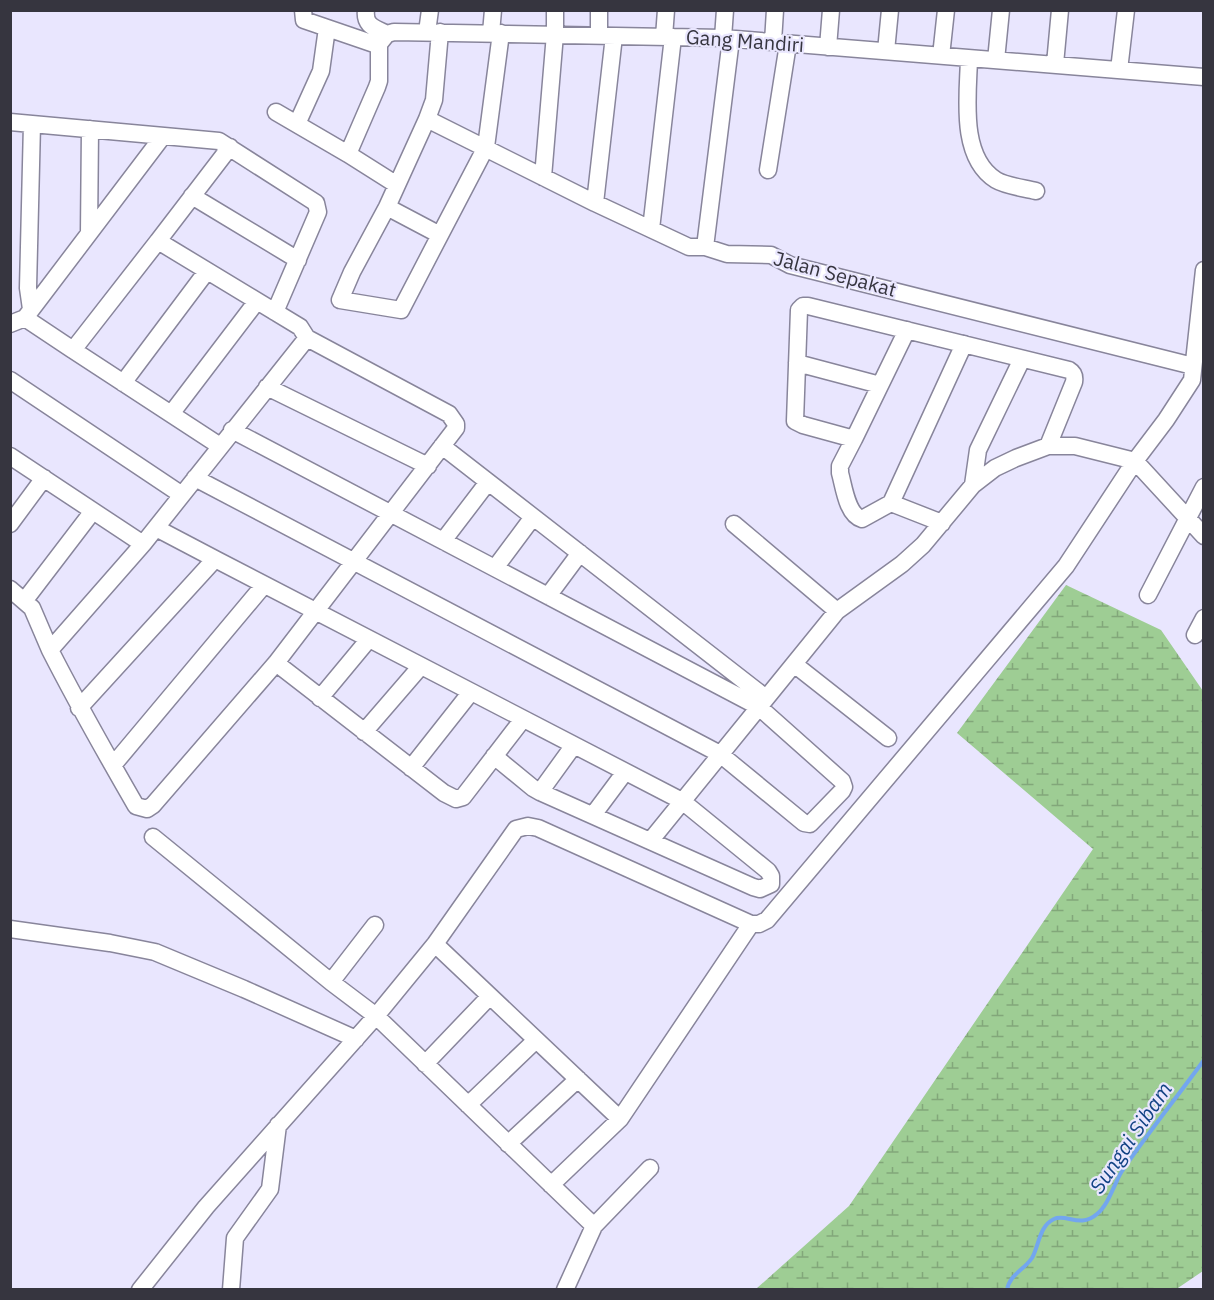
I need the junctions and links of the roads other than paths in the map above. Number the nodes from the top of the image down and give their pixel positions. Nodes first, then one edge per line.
1 (303, 10) edge
2 (366, 10) edge
3 (430, 10) edge
4 (493, 10) edge
5 (555, 10) edge
6 (599, 10) edge
7 (666, 10) edge
8 (725, 10) edge
9 (775, 10) edge
10 (831, 10) edge
11 (890, 10) edge
12 (946, 10) edge
13 (1001, 10) edge
14 (1060, 10) edge
15 (1126, 10) edge
16 (327, 28) junction
17 (433, 32) junction
18 (496, 33) junction
19 (555, 34) junction
20 (607, 35) junction
21 (669, 37) junction
22 (383, 39) junction
23 (727, 39) junction
24 (780, 43) junction
25 (828, 46) junction
26 (886, 51) junction
27 (941, 56) junction
28 (969, 58) junction
29 (996, 60) junction
30 (1055, 64) junction
31 (1119, 70) junction
32 (1203, 77) edge
33 (276, 112) dead end
34 (427, 119) junction
35 (10, 122) edge
36 (32, 124) junction
37 (297, 124) junction
38 (90, 129) junction
39 (163, 136) junction
40 (230, 147) junction
41 (486, 147) junction
42 (348, 154) junction
43 (768, 170) dead end
44 (543, 177) junction
45 (397, 185) junction
46 (1036, 191) dead end
47 (192, 196) junction
48 (595, 203) junction
49 (387, 207) junction
50 (651, 229) junction
51 (89, 233) junction
52 (440, 235) junction
53 (158, 241) junction
54 (705, 247) junction
55 (298, 260) junction
56 (1203, 270) edge
57 (207, 271) junction
58 (257, 301) junction
59 (1201, 307) edge
60 (275, 312) junction
61 (22, 317) edge
62 (907, 330) junction
63 (307, 338) junction
64 (964, 344) junction
65 (73, 351) junction
66 (1022, 358) junction
67 (797, 363) junction
68 (1196, 376) edge
69 (10, 380) edge
70 (123, 383) junction
71 (880, 385) junction
72 (267, 387) junction
73 (171, 414) junction
74 (232, 430) junction
75 (854, 439) junction
76 (220, 446) junction
77 (442, 446) junction
78 (1048, 446) junction
79 (10, 456) edge
80 (1135, 461) junction
81 (428, 466) junction
82 (44, 478) junction
83 (195, 478) junction
84 (488, 482) junction
85 (973, 485) junction
86 (1203, 487) edge
87 (182, 495) junction
88 (891, 503) junction
89 (93, 511) junction
90 (392, 514) junction
91 (533, 516) junction
92 (1188, 520) junction
93 (942, 523) junction
94 (10, 524) edge
95 (734, 524) dead end
96 (156, 528) junction
97 (1203, 536) edge
98 (443, 541) junction
99 (143, 544) junction
100 (580, 553) junction
101 (214, 559) junction
102 (353, 563) junction
103 (495, 568) junction
104 (264, 585) junction
105 (10, 589) edge
106 (1148, 595) dead end
107 (548, 596) junction
108 (25, 600) junction
109 (837, 610) junction
110 (316, 611) junction
111 (1203, 618) edge
112 (1195, 635) dead end
113 (369, 639) junction
114 (50, 650) junction
115 (276, 663) junction
116 (794, 663) junction
117 (421, 666) junction
118 (471, 692) junction
119 (320, 698) junction
120 (762, 702) junction
121 (79, 708) junction
122 (523, 719) junction
123 (364, 732) junction
124 (888, 738) dead end
125 (574, 745) junction
126 (720, 754) junction
127 (494, 756) junction
128 (114, 764) junction
129 (411, 768) junction
130 (625, 772) junction
131 (540, 792) junction
132 (682, 801) junction
133 (593, 815) junction
134 (153, 837) dead end
135 (651, 840) junction
136 (751, 924) junction
137 (375, 926) dead end
138 (10, 929) edge
139 (435, 944) junction
140 (332, 982) junction
141 (490, 996) junction
142 (376, 1017) junction
143 (356, 1039) junction
144 (536, 1040) junction
145 (425, 1064) junction
146 (578, 1079) junction
147 (468, 1105) junction
148 (620, 1119) junction
149 (278, 1125) junction
150 (508, 1144) junction
151 (650, 1168) dead end
152 (551, 1185) junction
153 (594, 1226) junction
154 (140, 1290) edge
155 (231, 1290) edge
156 (565, 1290) edge

1 - 16 street, Gang Mandiri
2 - 22 street
3 - 17 street
4 - 18 street
5 - 19 street
6 - 20 street
7 - 21 street
8 - 23 street
9 - 24 street
10 - 25 street
11 - 26 street
12 - 27 street
13 - 29 street
14 - 30 street
15 - 31 street
16 - 22 street, Gang Mandiri
16 - 37 street
17 - 18 street, Gang Mandiri
17 - 22 street, Gang Mandiri
17 - 34 street
18 - 19 street, Gang Mandiri
18 - 41 street
19 - 20 street, Gang Mandiri
19 - 44 street
20 - 21 street, Gang Mandiri
20 - 48 street
21 - 23 street, Gang Mandiri
21 - 50 street
22 - 42 street
23 - 24 street, Gang Mandiri
23 - 54 street
24 - 25 street, Gang Mandiri
24 - 43 street
25 - 26 street, Gang Mandiri
26 - 27 street, Gang Mandiri
27 - 28 street, Gang Mandiri
28 - 29 street, Gang Mandiri
28 - 46 street
29 - 30 street, Gang Mandiri
30 - 31 street, Gang Mandiri
31 - 32 street, Gang Mandiri
33 - 37 street
34 - 41 street, Jalan Sepakat
34 - 45 street
35 - 36 street
36 - 38 street
36 - 61 street
37 - 42 street
38 - 39 street
38 - 51 street
39 - 40 street
39 - 51 street
40 - 47 street
40 - 55 street
41 - 44 street, Jalan Sepakat
41 - 52 street
42 - 45 street
44 - 48 street, Jalan Sepakat
45 - 49 street
47 - 53 street
47 - 55 street
48 - 50 street, Jalan Sepakat
49 - 52 street
49 - 52 street
50 - 54 street, Jalan Sepakat
51 - 61 street
53 - 57 street
53 - 65 street
54 - 68 street, Jalan Sepakat
55 - 60 street
56 - 59 street
57 - 58 street
57 - 70 street
58 - 60 street
58 - 73 street
59 - 68 street
60 - 63 street
61 - 65 street
62 - 64 street
62 - 67 street
62 - 71 street
63 - 72 street
63 - 77 street
64 - 66 street
64 - 88 street
65 - 70 street
66 - 78 street
66 - 85 street
67 - 71 street
67 - 75 street
68 - 80 street
69 - 87 street
70 - 73 street
71 - 75 street
72 - 74 street
72 - 81 street
73 - 76 street
74 - 76 street
74 - 90 street
75 - 88 street
76 - 83 street
77 - 81 street
77 - 84 street
78 - 80 street
78 - 85 street
79 - 82 street
80 - 92 street
80 - 136 street
81 - 90 street
82 - 89 street
82 - 94 street
83 - 87 street
83 - 102 street
84 - 91 street
84 - 98 street
85 - 93 street
86 - 92 street
87 - 96 street
88 - 93 street
89 - 99 street
89 - 108 street
90 - 98 street
90 - 102 street
91 - 100 street
91 - 103 street
92 - 97 street
92 - 106 street
93 - 109 street
95 - 109 street
96 - 99 street
96 - 101 street
98 - 103 street
99 - 114 street
100 - 107 street
100 - 120 street
101 - 104 street
101 - 121 street
102 - 110 street
102 - 126 street
103 - 107 street
104 - 110 street
104 - 128 street
105 - 108 street
107 - 120 street
108 - 114 street
109 - 116 street
110 - 113 street
110 - 115 street
111 - 112 street
113 - 117 street
113 - 119 street
114 - 121 street
115 - 119 street
115 - 128 street
116 - 120 street
116 - 124 street
117 - 118 street
117 - 123 street
118 - 122 street
118 - 129 street
119 - 123 street
120 - 126 street
120 - 126 street
121 - 128 street
122 - 125 street
122 - 127 street
123 - 129 street
125 - 130 street
125 - 131 street
126 - 132 street
127 - 129 street
127 - 131 street
130 - 132 street
130 - 133 street
131 - 133 street
132 - 135 street
132 - 135 street
133 - 135 street
134 - 140 street
136 - 139 street
136 - 148 street
137 - 140 street
138 - 143 street
139 - 141 street
139 - 142 street
140 - 142 street
141 - 144 street
141 - 145 street
142 - 143 street
142 - 145 street
143 - 149 street
144 - 146 street
144 - 147 street
145 - 147 street
146 - 148 street
146 - 150 street
147 - 150 street
148 - 152 street
149 - 154 street
149 - 155 street
150 - 152 street
151 - 153 street
152 - 153 street
153 - 156 street

